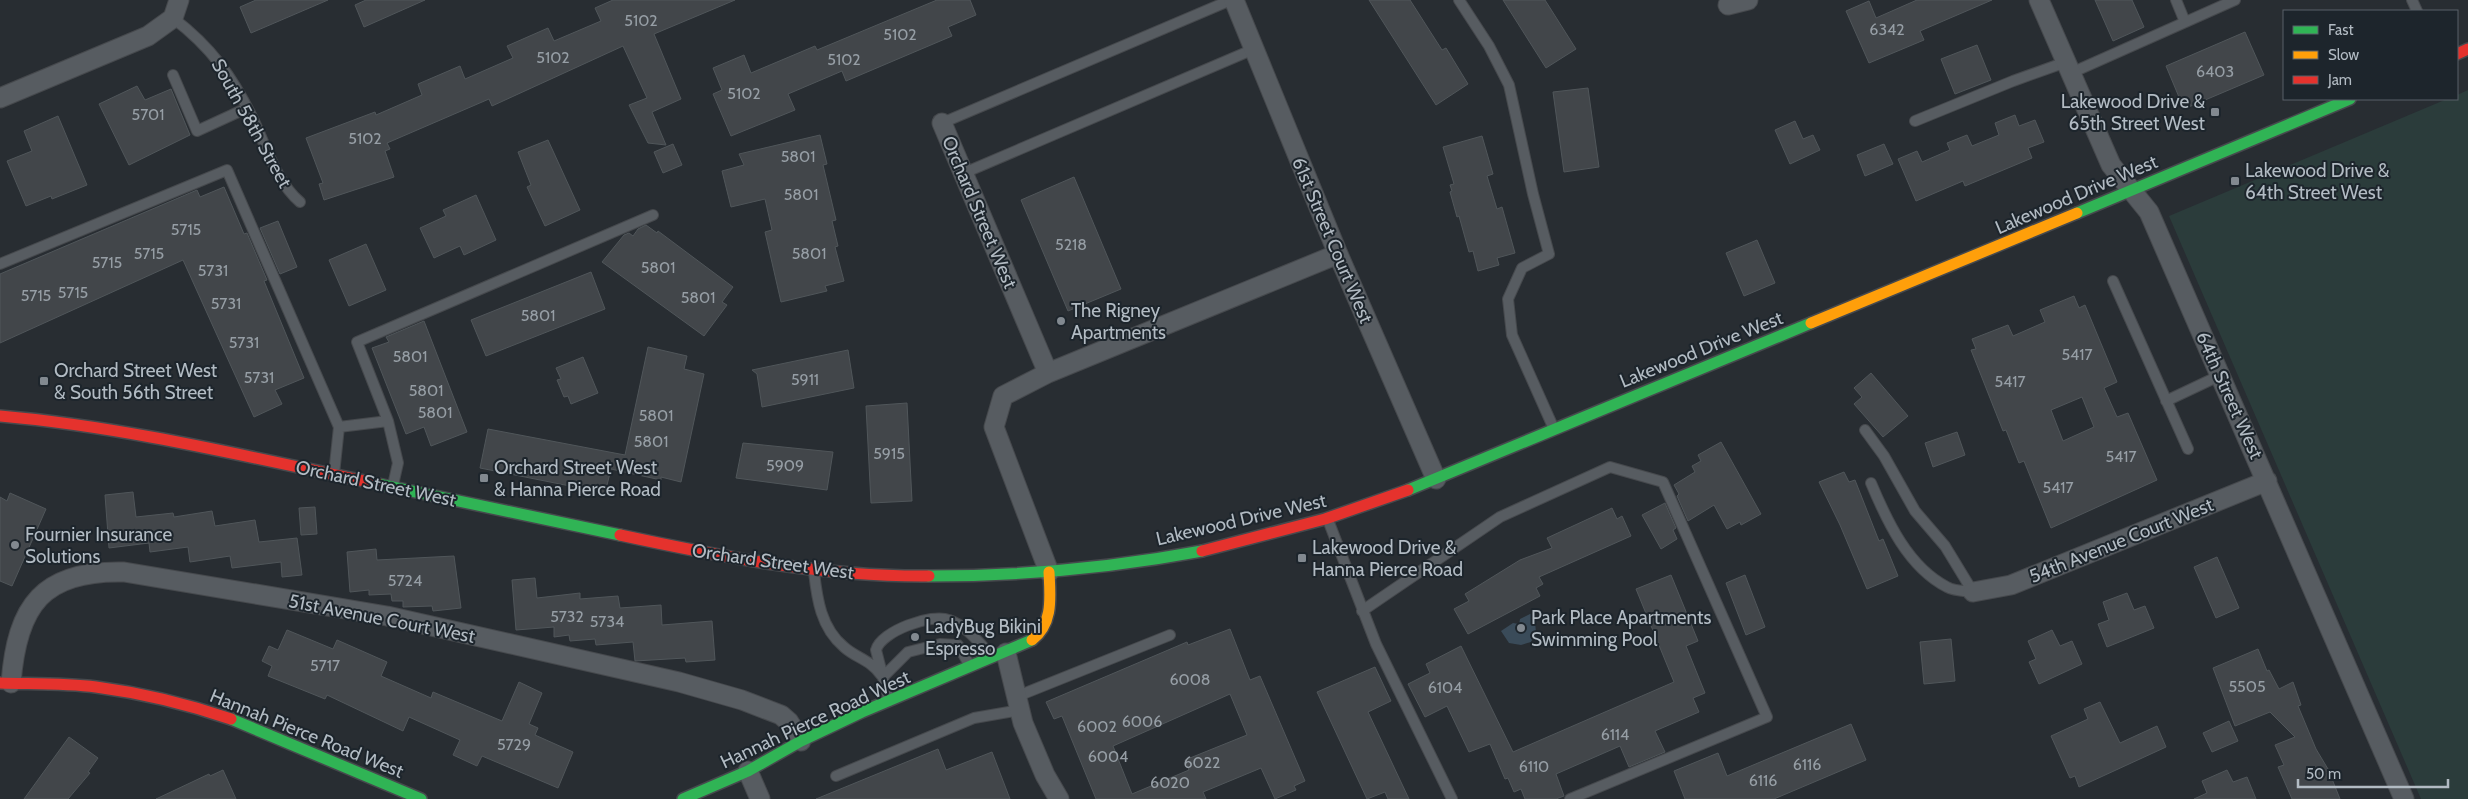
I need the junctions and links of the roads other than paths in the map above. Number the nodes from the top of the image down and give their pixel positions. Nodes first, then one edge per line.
1 (179, 0) edge
2 (1232, 0) edge
3 (1460, 0) edge
4 (1748, 0) edge
5 (2039, 0) edge
6 (2176, 0) edge
7 (2235, 0) edge
8 (1728, 5) dead end
9 (173, 18) junction
10 (2185, 22) junction
11 (1254, 49) junction
12 (2069, 67) junction
13 (173, 75) dead end
14 (0, 98) edge
15 (2348, 100) edge
16 (248, 108) junction
17 (1915, 122) dead end
18 (942, 123) joint
19 (964, 173) junction
20 (2131, 191) junction
21 (300, 202) dead end
22 (653, 215) dead end
23 (1338, 254) junction
24 (0, 264) edge
25 (2112, 281) dead end
26 (1048, 372) junction
27 (2221, 375) junction
28 (2166, 401) junction
29 (0, 416) edge
30 (388, 421) junction
31 (339, 427) junction
32 (1554, 429) junction
33 (1865, 430) dead end
34 (2188, 449) dead end
35 (334, 474) junction
36 (1436, 479) junction
37 (2267, 481) junction
38 (1871, 482) dead end
39 (393, 486) junction
40 (1327, 519) junction
41 (814, 569) junction
42 (1049, 572) junction
43 (1973, 592) junction
44 (1362, 611) junction
45 (1170, 635) dead end
46 (1000, 655) junction
47 (971, 667) junction
48 (883, 677) junction
49 (6, 683) edge
50 (889, 701) junction
51 (1019, 703) junction
52 (801, 741) junction
53 (748, 771) junction
54 (836, 776) dead end
55 (421, 799) edge
56 (683, 799) edge
57 (760, 799) edge
58 (1059, 799) edge
59 (1452, 799) edge
60 (1570, 799) edge
61 (2404, 799) edge

1 - 9 street
2 - 11 street, 61st Street Court West
2 - 18 lane
3 - 32 lane
4 - 8 street
5 - 12 street, 64th Street West
6 - 10 lane
7 - 10 lane
9 - 14 street
9 - 16 lane, South 58th Street
10 - 12 lane
11 - 19 lane
11 - 23 street, 61st Street Court West
12 - 17 lane
12 - 20 street, 64th Street West
13 - 16 lane
15 - 20 main road, Lakewood Drive West
16 - 21 lane, South 58th Street
18 - 19 street, Orchard Street West
19 - 26 street, Orchard Street West
20 - 27 street, 64th Street West
20 - 32 main road, Lakewood Drive West
22 - 30 lane
23 - 26 street
23 - 36 street, 61st Street Court West
24 - 31 lane
25 - 28 lane
26 - 42 street
27 - 28 lane
27 - 37 street, 64th Street West
28 - 34 lane
29 - 35 main road, Orchard Street West
30 - 31 lane
30 - 39 lane
31 - 35 lane
32 - 36 main road, Lakewood Drive West
33 - 43 lane
35 - 39 main road, Orchard Street West
36 - 40 main road, Lakewood Drive West
37 - 43 street, 54th Avenue Court West
37 - 61 street, 64th Street West
38 - 43 lane
39 - 41 main road, Orchard Street West
40 - 42 main road, Lakewood Drive West
40 - 44 lane
41 - 42 main road, Orchard Street West
41 - 48 lane
42 - 46 main road, Hannah Pierce Road West
44 - 59 lane
44 - 60 lane
45 - 51 lane
46 - 47 main road, Hannah Pierce Road West
46 - 48 lane
46 - 51 street
47 - 48 lane
47 - 50 main road, Hannah Pierce Road West
48 - 50 lane
49 - 52 street, 51st Avenue Court West
49 - 55 main road, Hannah Pierce Road West
50 - 52 main road, Hannah Pierce Road West
51 - 54 lane
51 - 58 street
52 - 53 main road, Hannah Pierce Road West
53 - 56 main road, Hannah Pierce Road West
53 - 57 street

